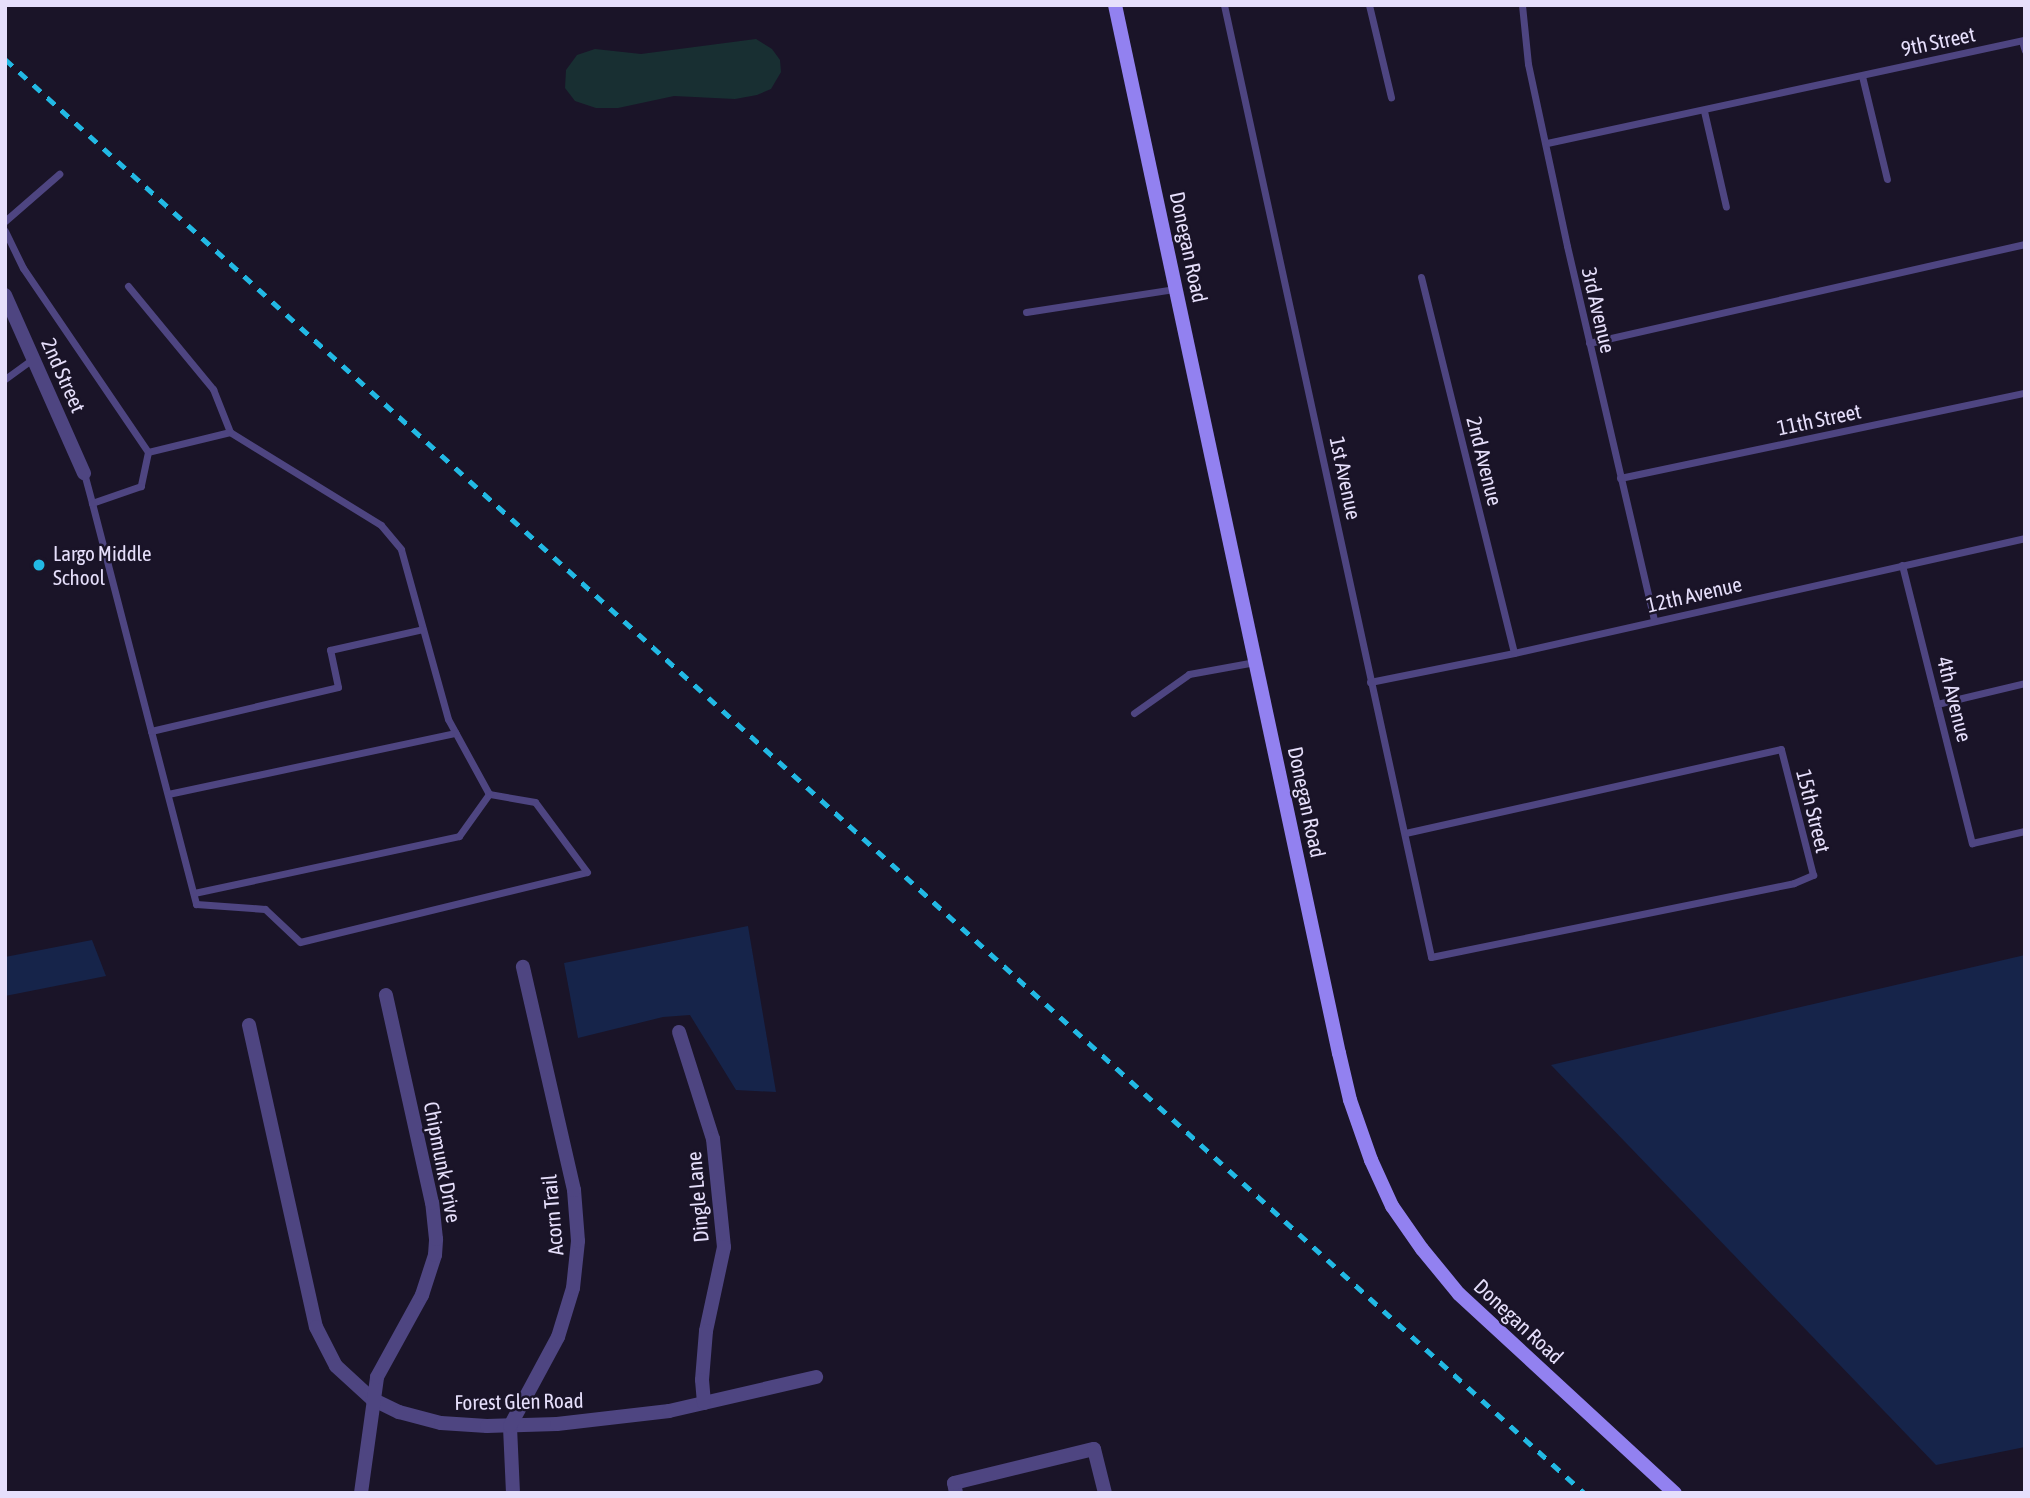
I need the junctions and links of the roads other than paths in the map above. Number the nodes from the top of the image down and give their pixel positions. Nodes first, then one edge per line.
1 (1115, 5) edge
2 (1224, 5) edge
3 (1369, 5) edge
4 (1522, 5) edge
5 (2023, 41) edge
6 (2025, 51) edge
7 (1862, 76) junction
8 (1391, 97) dead end
9 (1704, 111) junction
10 (1547, 144) junction
11 (59, 174) dead end
12 (1887, 179) dead end
13 (1726, 207) dead end
14 (5, 220) edge
15 (5, 231) edge
16 (2025, 243) edge
17 (1421, 277) dead end
18 (128, 286) dead end
19 (1176, 289) junction
20 (5, 295) edge
21 (1026, 312) dead end
22 (1589, 343) junction
23 (33, 358) junction
24 (5, 379) edge
25 (2025, 393) edge
26 (230, 432) junction
27 (148, 452) junction
28 (84, 473) joint
29 (1620, 478) junction
30 (92, 503) junction
31 (2025, 538) edge
32 (1902, 565) junction
33 (1654, 621) junction
34 (423, 629) junction
35 (1514, 653) junction
36 (1255, 662) junction
37 (1370, 682) junction
38 (2025, 683) edge
39 (1937, 704) junction
40 (1135, 713) dead end
41 (151, 731) junction
42 (456, 733) junction
43 (168, 794) junction
44 (489, 794) junction
45 (2025, 831) edge
46 (1405, 833) junction
47 (194, 893) junction
48 (1431, 957) joint
49 (523, 967) dead end
50 (386, 995) dead end
51 (249, 1025) dead end
52 (680, 1032) dead end
53 (816, 1377) dead end
54 (372, 1399) junction
55 (704, 1403) junction
56 (510, 1426) junction
57 (361, 1493) edge
58 (513, 1493) edge
59 (956, 1493) edge
60 (1105, 1493) edge
61 (1675, 1493) edge

1 - 19 street, Donegan Road
2 - 37 lane, 1st Avenue
3 - 8 lane
4 - 10 lane, 3rd Avenue
5 - 6 lane, 9th Street
5 - 7 lane, 9th Street
7 - 9 lane, 9th Street
7 - 12 lane
9 - 10 lane, 9th Street
9 - 13 lane
10 - 22 lane, 3rd Avenue
11 - 14 lane
15 - 27 lane
16 - 22 lane
17 - 35 lane, 2nd Avenue
18 - 26 lane
19 - 21 lane
19 - 36 street, Donegan Road
20 - 23 street, 2nd Street
22 - 29 lane, 3rd Avenue
23 - 24 lane
23 - 28 street, 2nd Street
25 - 29 lane, 11th Street
26 - 27 lane
26 - 34 lane
27 - 30 lane
28 - 30 lane
29 - 33 lane, 3rd Avenue
30 - 41 lane
31 - 32 lane, 12th Avenue
32 - 33 lane, 12th Avenue
32 - 39 lane, 4th Avenue
33 - 35 lane, 12th Avenue
34 - 41 lane
34 - 42 lane
35 - 37 lane, 12th Avenue
36 - 40 lane
36 - 61 street, Donegan Road
37 - 46 lane, 1st Avenue
38 - 39 lane
39 - 45 lane, 4th Avenue
41 - 43 lane
42 - 43 lane
42 - 44 lane
43 - 47 lane
44 - 47 lane
44 - 47 lane
46 - 48 lane, 1st Avenue
46 - 48 lane, 15th Street
49 - 56 street, Acorn Trail
50 - 54 street, Chipmunk Drive
51 - 54 street, Forest Glen Road
52 - 55 street, Dingle Lane
53 - 55 street, Forest Glen Road
54 - 56 street, Forest Glen Road
54 - 57 street, Chipmunk Drive
55 - 56 street, Forest Glen Road
56 - 58 street
59 - 60 street

